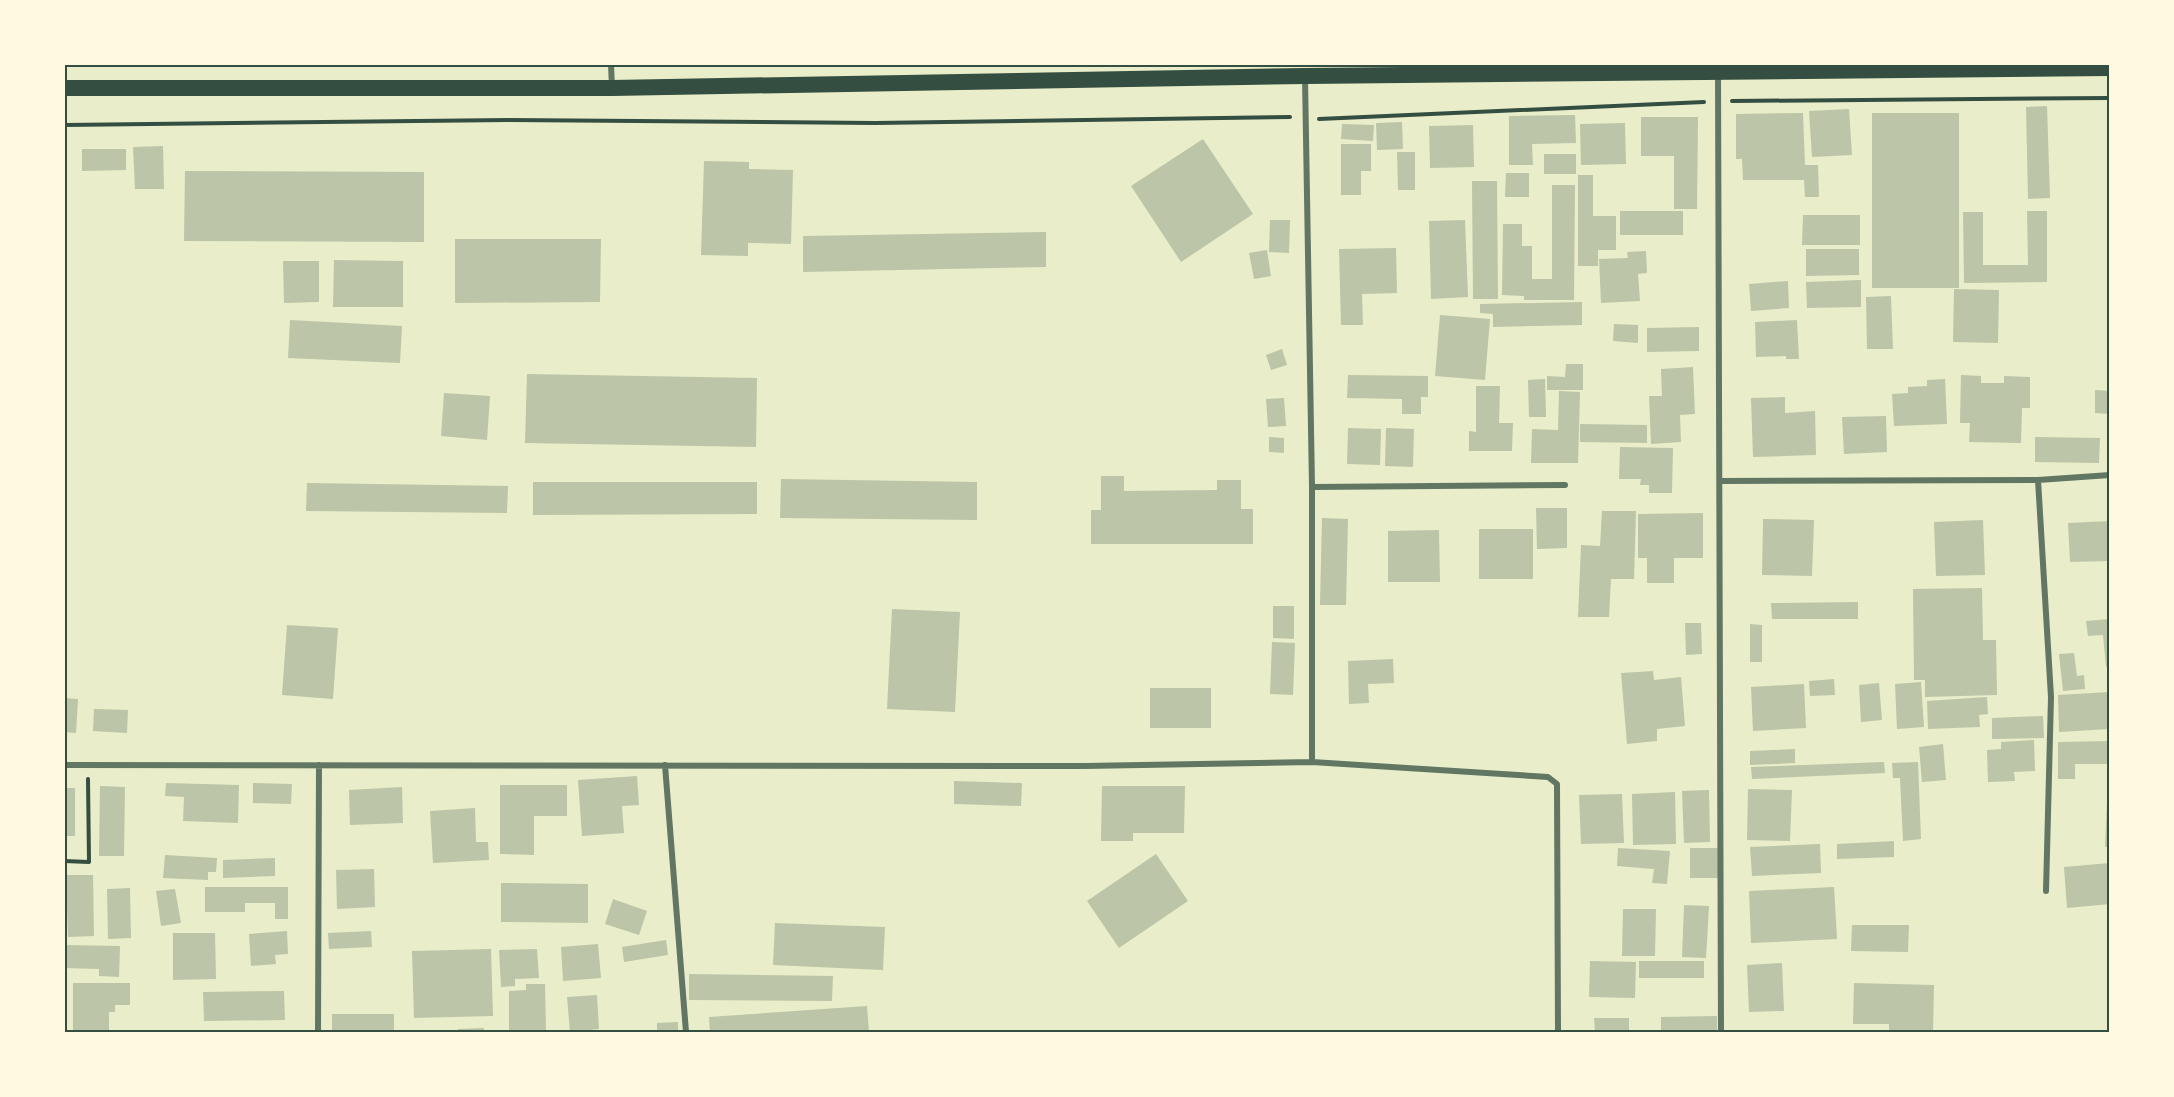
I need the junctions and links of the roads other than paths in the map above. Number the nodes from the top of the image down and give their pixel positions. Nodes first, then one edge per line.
1 (612, 64) edge
2 (1718, 68) edge
3 (2109, 68) edge
4 (1305, 76) junction
5 (64, 88) edge
6 (612, 88) junction
7 (2109, 475) edge
8 (2038, 480) junction
9 (1721, 481) junction
10 (1564, 485) dead end
11 (1312, 487) junction
12 (1312, 762) junction
13 (64, 765) edge
14 (319, 765) junction
15 (665, 765) junction
16 (2046, 891) dead end
17 (318, 1032) edge
18 (686, 1032) edge
19 (1558, 1032) edge
20 (1721, 1032) edge

1 - 6 street
2 - 3 highway
2 - 4 highway
2 - 9 street
4 - 6 highway
4 - 11 street
5 - 6 highway
7 - 8 street
8 - 9 street
8 - 16 street
9 - 20 street
10 - 11 street
11 - 12 street
12 - 15 street
12 - 19 street
13 - 14 street
14 - 15 street
14 - 17 street
15 - 18 street

